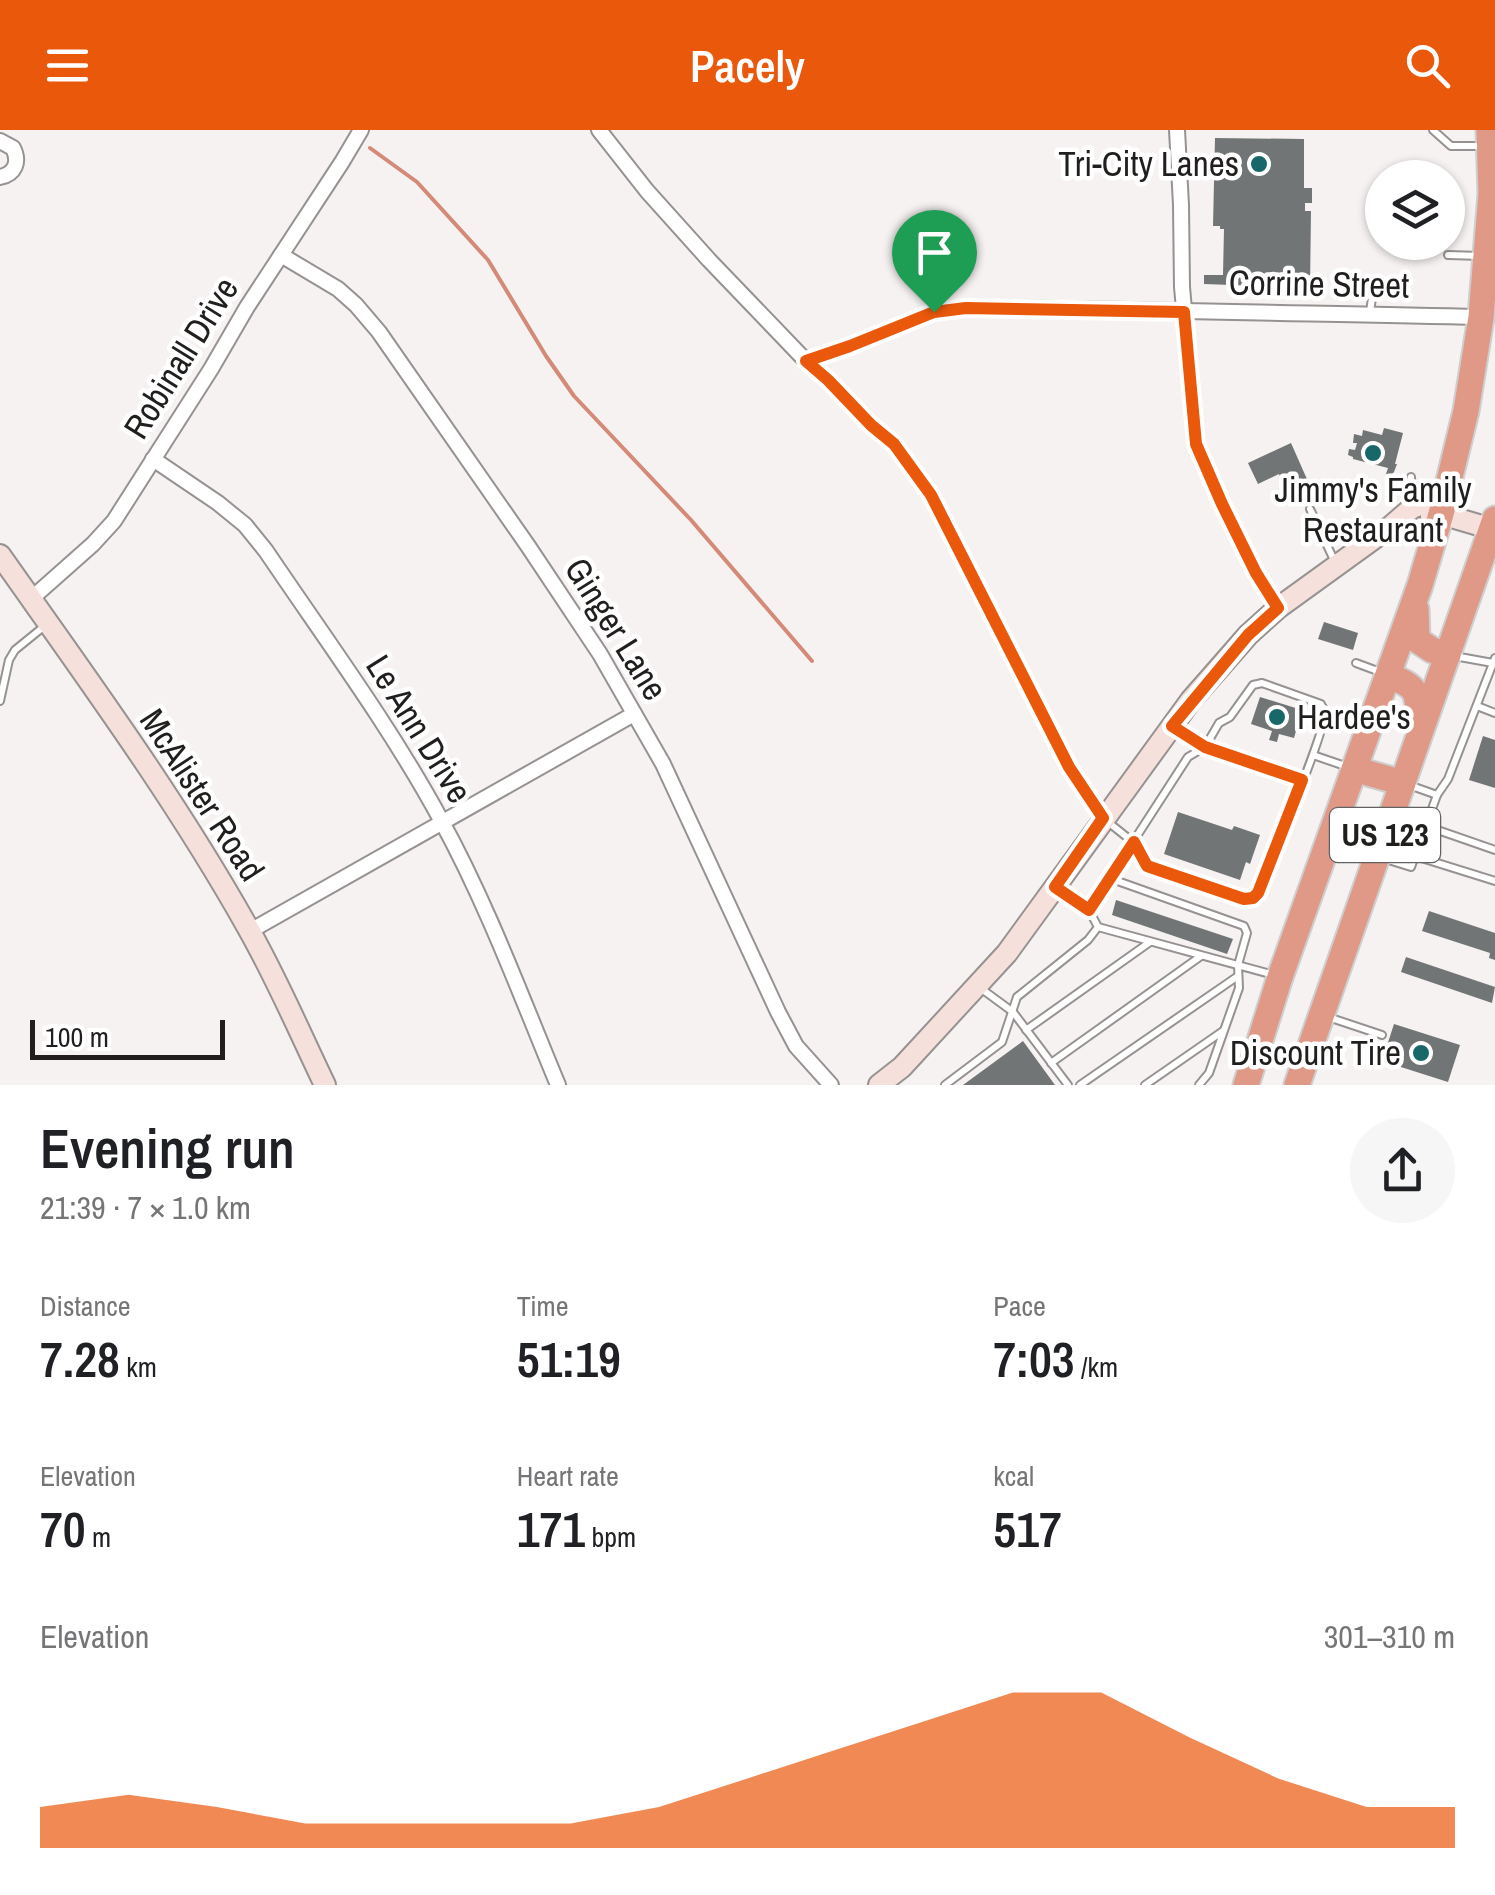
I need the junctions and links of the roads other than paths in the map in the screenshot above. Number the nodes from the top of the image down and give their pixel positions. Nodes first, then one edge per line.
1 (361, 130) edge
2 (599, 130) edge
3 (1176, 130) edge
4 (1434, 130) edge
5 (1489, 138) edge
6 (0, 141) edge
7 (0, 177) edge
8 (1493, 201) edge
9 (281, 255) junction
10 (1465, 255) edge
11 (1488, 256) junction
12 (1374, 284) dead end
13 (1184, 312) junction
14 (1370, 315) junction
15 (1481, 317) junction
16 (806, 361) junction
17 (153, 459) junction
18 (1411, 477) dead end
19 (1444, 504) junction
20 (1412, 508) junction
21 (1310, 509) dead end
22 (1494, 526) edge
23 (1390, 527) junction
24 (0, 555) edge
25 (1337, 565) junction
26 (31, 598) junction
27 (1415, 599) junction
28 (1278, 608) junction
29 (48, 624) junction
30 (1448, 655) junction
31 (1356, 663) dead end
32 (1493, 666) edge
33 (1388, 675) junction
34 (0, 701) edge
35 (1477, 706) junction
36 (1495, 713) edge
37 (634, 714) junction
38 (1172, 726) junction
39 (1417, 744) junction
40 (1205, 747) junction
41 (1312, 755) junction
42 (1354, 769) junction
43 (1302, 780) junction
44 (1403, 783) junction
45 (1438, 794) junction
46 (1103, 818) junction
47 (442, 822) junction
48 (1426, 826) junction
49 (1134, 842) junction
50 (1495, 850) edge
51 (1377, 856) junction
52 (1416, 856) junction
53 (1109, 878) junction
54 (1495, 881) edge
55 (1055, 887) junction
56 (1089, 910) junction
57 (1098, 927) junction
58 (250, 931) junction
59 (1151, 942) junction
60 (1202, 956) junction
61 (1238, 965) junction
62 (1239, 976) junction
63 (1280, 977) junction
64 (978, 986) junction
65 (1013, 1012) junction
66 (1322, 1015) junction
67 (1026, 1030) junction
68 (1224, 1031) junction
69 (1382, 1035) dead end
70 (1051, 1063) junction
71 (325, 1085) edge
72 (558, 1085) edge
73 (831, 1085) edge
74 (879, 1085) edge
75 (945, 1085) edge
76 (1068, 1085) edge
77 (1080, 1085) edge
78 (1145, 1085) edge
79 (1199, 1085) edge
80 (1246, 1085) edge
81 (1297, 1085) edge

1 - 9 street, Robinall Drive
2 - 16 street
3 - 13 street
4 - 5 lane
5 - 8 highway, US 123
6 - 7 street
8 - 11 highway, US 123
9 - 17 street, Robinall Drive
9 - 37 street, Ginger Lane
10 - 11 lane
11 - 15 highway, US 123
12 - 14 lane
13 - 14 street, Corrine Street
13 - 16 street, Corrine Street
13 - 28 street
14 - 15 street, Corrine Street
15 - 19 highway, US 123
16 - 46 street
17 - 26 street, Robinall Drive
17 - 47 street, Le Ann Drive
18 - 20 lane
19 - 20 street
19 - 22 street
19 - 23 street
19 - 27 highway, US 123
20 - 23 street
21 - 25 lane
22 - 30 highway, US 123
23 - 25 street
24 - 26 street, McAlister Road
25 - 28 street
26 - 29 street, McAlister Road
27 - 30 highway
27 - 33 highway, US 123
28 - 38 street
29 - 34 lane
29 - 58 street, McAlister Road
30 - 32 lane
30 - 39 highway, US 123
31 - 33 lane
32 - 35 lane
33 - 39 highway
33 - 42 highway, US 123
35 - 36 lane
35 - 45 lane
37 - 47 street
37 - 73 street, Ginger Lane
38 - 40 lane
38 - 46 street
39 - 44 highway, US 123
40 - 41 lane
40 - 43 lane
40 - 49 lane
41 - 42 lane
41 - 43 lane
42 - 44 highway
42 - 63 highway, US 123
43 - 49 lane
44 - 45 lane
44 - 51 highway, US 123
45 - 48 lane
46 - 49 lane
46 - 55 street
47 - 58 street
47 - 72 street, Le Ann Drive
48 - 50 lane
48 - 52 lane
49 - 53 lane
51 - 52 lane
51 - 66 highway, US 123
52 - 54 lane
53 - 56 lane
53 - 61 lane
55 - 56 lane
55 - 64 street
56 - 57 lane
57 - 59 lane
57 - 65 lane
58 - 71 street, McAlister Road
59 - 60 lane
59 - 67 lane
60 - 61 lane
60 - 70 lane
61 - 62 lane
61 - 63 lane
62 - 68 lane
62 - 77 lane
63 - 80 highway, US 123
64 - 65 lane
64 - 74 street
65 - 67 lane
65 - 75 lane
66 - 69 lane
66 - 81 highway, US 123
67 - 70 lane
68 - 78 lane
68 - 79 lane
70 - 76 lane

